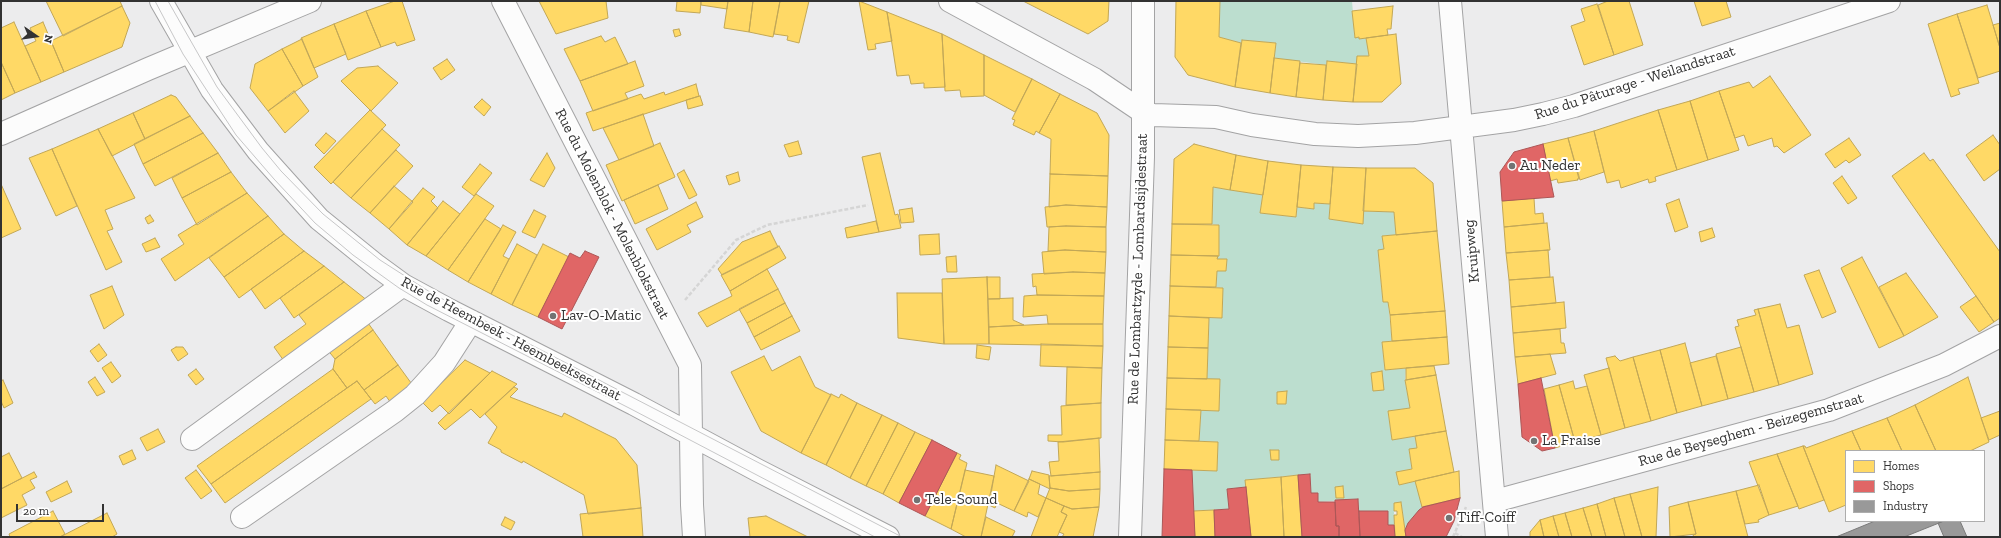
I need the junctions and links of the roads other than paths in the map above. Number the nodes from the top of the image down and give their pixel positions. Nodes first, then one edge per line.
1 (161, 1) edge
2 (310, 1) edge
3 (503, 1) edge
4 (950, 1) edge
5 (1144, 1) edge
6 (1450, 1) edge
7 (1889, 1) edge
8 (1865, 5) edge
9 (189, 52) junction
10 (1143, 112) junction
11 (1461, 127) junction
12 (1, 134) edge
13 (404, 285) junction
14 (471, 321) junction
15 (2000, 336) edge
16 (691, 435) junction
17 (192, 439) dead end
18 (1494, 501) junction
19 (242, 517) dead end
20 (694, 537) edge
21 (888, 537) edge
22 (1130, 537) edge
23 (1497, 537) edge

1 - 9 street, Rue de Heembeek - Heembeeksestraat
2 - 9 street
3 - 16 street, Rue du Molenblok - Molenblokstraat
4 - 10 street, Rue du Pâturage - Weilandstraat
5 - 10 street, Rue de Lombartzyde - Lombardsijdestraat
6 - 11 street, Kruipweg
7 - 8 street, Rue du Pâturage - Weilandstraat
8 - 11 street, Rue du Pâturage - Weilandstraat
9 - 12 street
9 - 13 street, Rue de Heembeek - Heembeeksestraat
10 - 11 street, Rue du Pâturage - Weilandstraat
10 - 22 street, Rue de Lombartzyde - Lombardsijdestraat
11 - 18 street, Kruipweg
13 - 14 street, Rue de Heembeek - Heembeeksestraat
13 - 17 street
14 - 16 street, Rue de Heembeek - Heembeeksestraat
14 - 19 street
15 - 18 street, Rue de Beyseghem - Beizegemstraat
16 - 20 street, Rue du Molenblok - Molenblokstraat
16 - 21 street, Rue de Heembeek - Heembeeksestraat
18 - 23 street, Kruipweg

